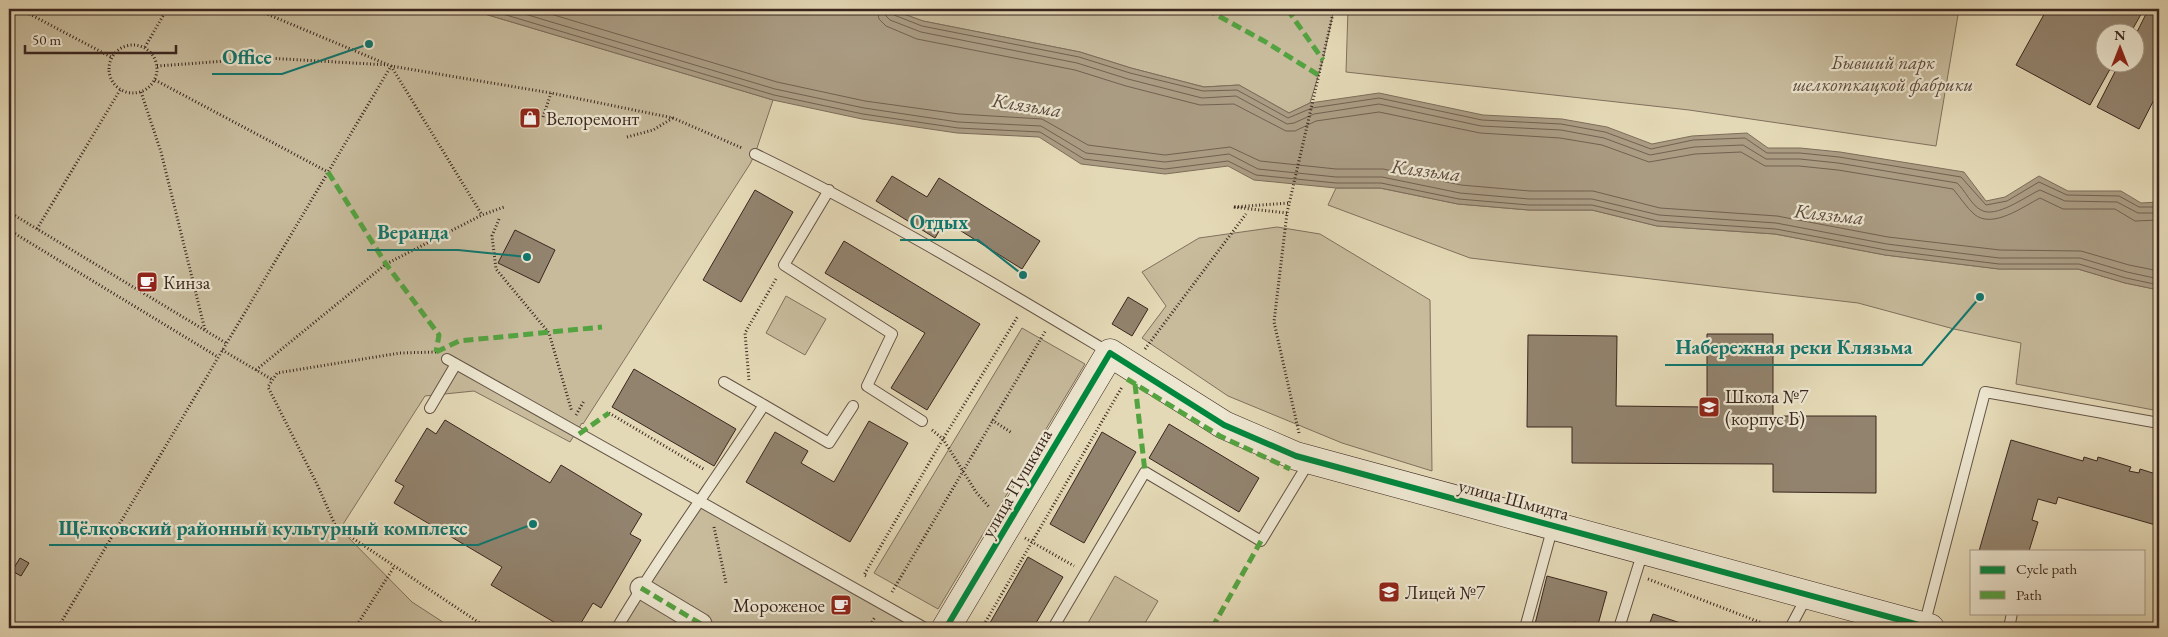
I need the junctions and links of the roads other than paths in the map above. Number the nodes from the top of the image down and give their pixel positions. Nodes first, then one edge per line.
1 (756, 154) road end
2 (829, 190) junction
3 (1110, 353) junction
4 (724, 382) dead end
5 (764, 405) junction
6 (853, 406) dead end
7 (430, 408) dead end
8 (922, 421) dead end
9 (2159, 423) edge
10 (1310, 460) junction
11 (700, 502) junction
12 (1553, 526) junction
13 (1643, 550) junction
14 (641, 588) junction
15 (1808, 594) junction
16 (2012, 614) edge
17 (701, 624) dead end
18 (617, 628) edge
19 (925, 628) edge
20 (946, 628) edge
21 (1052, 628) edge
22 (1525, 628) edge
23 (1619, 628) edge
24 (1790, 628) edge
25 (1926, 628) edge
26 (2009, 628) edge

1 - 2 lane
2 - 3 lane
2 - 8 lane
3 - 10 street, улица Шмидта
3 - 20 street, улица Пушкина
4 - 5 lane
5 - 6 lane
5 - 11 lane
7 - 11 lane
9 - 25 lane
10 - 12 street, улица Шмидта
10 - 21 lane
11 - 14 lane
11 - 19 lane
12 - 13 street, улица Шмидта
12 - 22 lane
13 - 15 street, улица Шмидта
13 - 23 lane
14 - 17 street
14 - 18 lane
15 - 24 lane
15 - 25 street, улица Шмидта
16 - 26 lane

